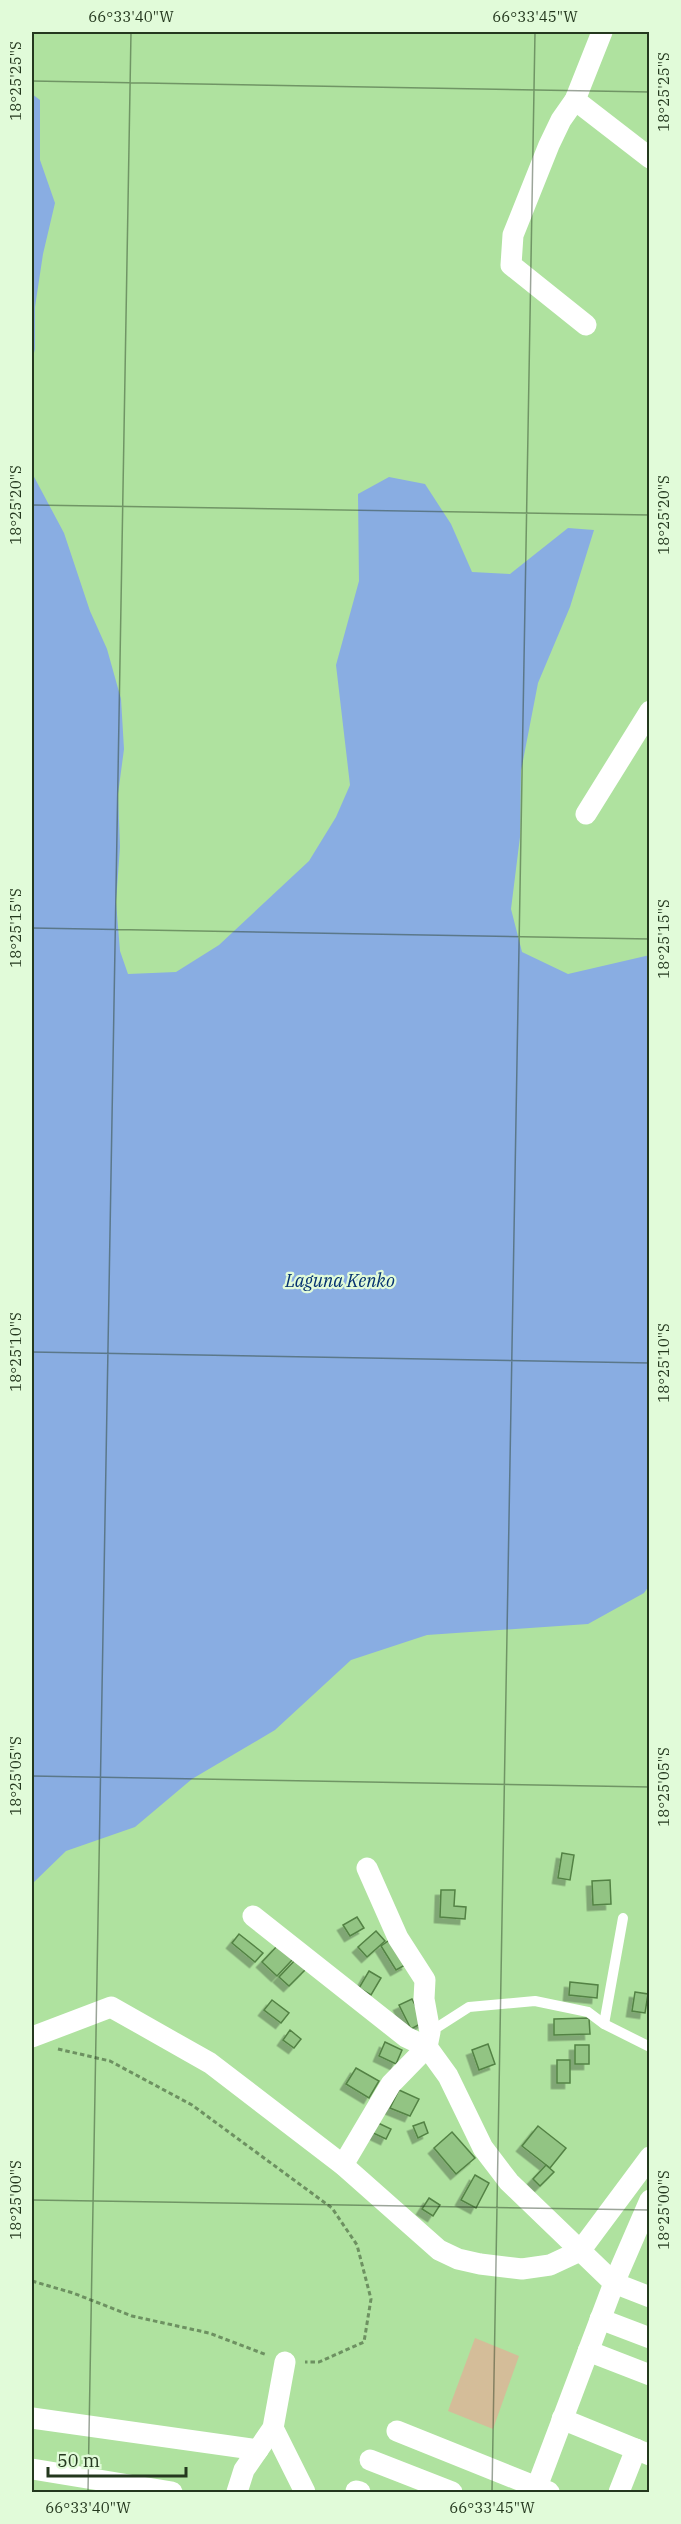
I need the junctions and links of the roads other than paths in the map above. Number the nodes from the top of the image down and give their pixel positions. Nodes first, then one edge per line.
1 (603, 32) edge
2 (574, 100) junction
3 (650, 158) edge
4 (586, 325) dead end
5 (650, 711) edge
6 (586, 814) dead end
7 (367, 1868) dead end
8 (252, 1916) dead end
9 (624, 1918) dead end
10 (604, 2024) junction
11 (32, 2037) edge
12 (428, 2039) junction
13 (650, 2048) edge
14 (650, 2157) edge
15 (342, 2165) junction
16 (650, 2200) edge
17 (580, 2251) junction
18 (614, 2283) junction
19 (650, 2297) edge
20 (600, 2319) junction
21 (650, 2338) edge
22 (588, 2351) junction
23 (285, 2362) road end
24 (650, 2375) edge
25 (32, 2418) edge
26 (562, 2419) junction
27 (273, 2428) junction
28 (397, 2431) dead end
29 (258, 2450) junction
30 (643, 2452) edge
31 (370, 2460) dead end
32 (32, 2469) edge
33 (540, 2491) edge
34 (172, 2493) edge
35 (237, 2493) edge
36 (305, 2493) edge
37 (452, 2493) edge
38 (620, 2493) edge

1 - 2 street
2 - 3 street
2 - 4 street
5 - 6 street
7 - 12 street
8 - 12 street
9 - 10 lane
10 - 12 lane
10 - 13 lane
11 - 15 street
12 - 15 street
12 - 17 street
14 - 17 street
15 - 17 street
16 - 18 street
17 - 18 street
18 - 19 street
18 - 20 street
20 - 21 street
20 - 22 street
22 - 24 street
22 - 26 street
23 - 27 street
25 - 29 street
26 - 30 street
26 - 33 street
27 - 29 street
27 - 36 street
28 - 33 street
29 - 35 street
30 - 38 street
31 - 37 street
32 - 34 street

